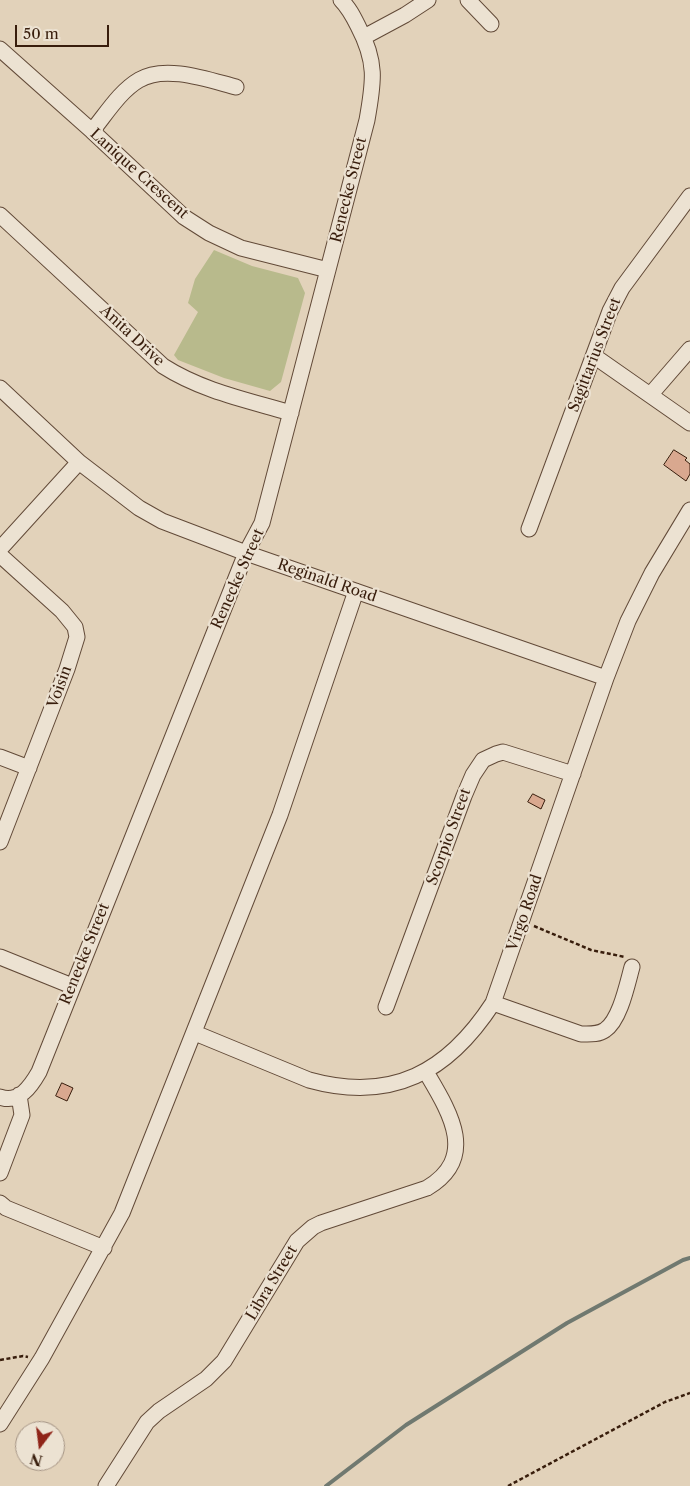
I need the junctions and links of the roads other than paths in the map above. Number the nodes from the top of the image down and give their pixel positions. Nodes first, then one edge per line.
1 (341, 0) edge
2 (428, 0) edge
3 (468, 0) edge
4 (491, 24) dead end
5 (364, 36) junction
6 (0, 49) edge
7 (236, 87) dead end
8 (92, 131) junction
9 (690, 196) edge
10 (0, 214) edge
11 (328, 270) junction
12 (690, 349) edge
13 (594, 356) junction
14 (0, 388) edge
15 (651, 394) junction
16 (291, 413) junction
17 (690, 424) edge
18 (79, 462) junction
19 (690, 510) edge
20 (529, 529) dead end
21 (0, 549) edge
22 (246, 554) junction
23 (0, 555) edge
24 (356, 591) junction
25 (606, 678) junction
26 (0, 757) edge
27 (30, 768) junction
28 (573, 774) junction
29 (0, 842) edge
30 (0, 957) edge
31 (632, 968) road end
32 (72, 986) junction
33 (493, 1003) junction
34 (386, 1006) dead end
35 (195, 1033) junction
36 (426, 1072) junction
37 (19, 1095) junction
38 (2, 1098) edge
39 (0, 1172) edge
40 (0, 1203) edge
41 (104, 1248) junction
42 (0, 1424) edge
43 (106, 1486) edge

1 - 5 street, Renecke Street
2 - 5 street
3 - 4 street
5 - 11 street, Renecke Street
6 - 8 street, Lanique Crescent
7 - 8 street
8 - 11 street, Lanique Crescent
9 - 13 street, Sagittarius Street
10 - 16 street, Anita Drive
11 - 16 street, Renecke Street
12 - 15 street
13 - 15 street
13 - 20 street, Sagittarius Street
14 - 18 street, Reginald Road
15 - 17 street
16 - 22 street, Renecke Street
18 - 21 street
18 - 22 street, Reginald Road
19 - 25 street, Virgo Road
22 - 24 street, Reginald Road
22 - 32 street, Renecke Street
23 - 27 street, Voisin
24 - 25 street, Reginald Road
24 - 35 street
25 - 28 street, Virgo Road
26 - 27 street
27 - 29 street, Voisin
28 - 33 street, Virgo Road
28 - 34 street, Scorpio Street
30 - 32 street
31 - 33 street
32 - 37 street, Renecke Street
33 - 36 street, Virgo Road
35 - 36 street, Virgo Road
35 - 41 street
36 - 43 street, Libra Street
37 - 38 street
37 - 39 street
40 - 41 street
41 - 42 street

